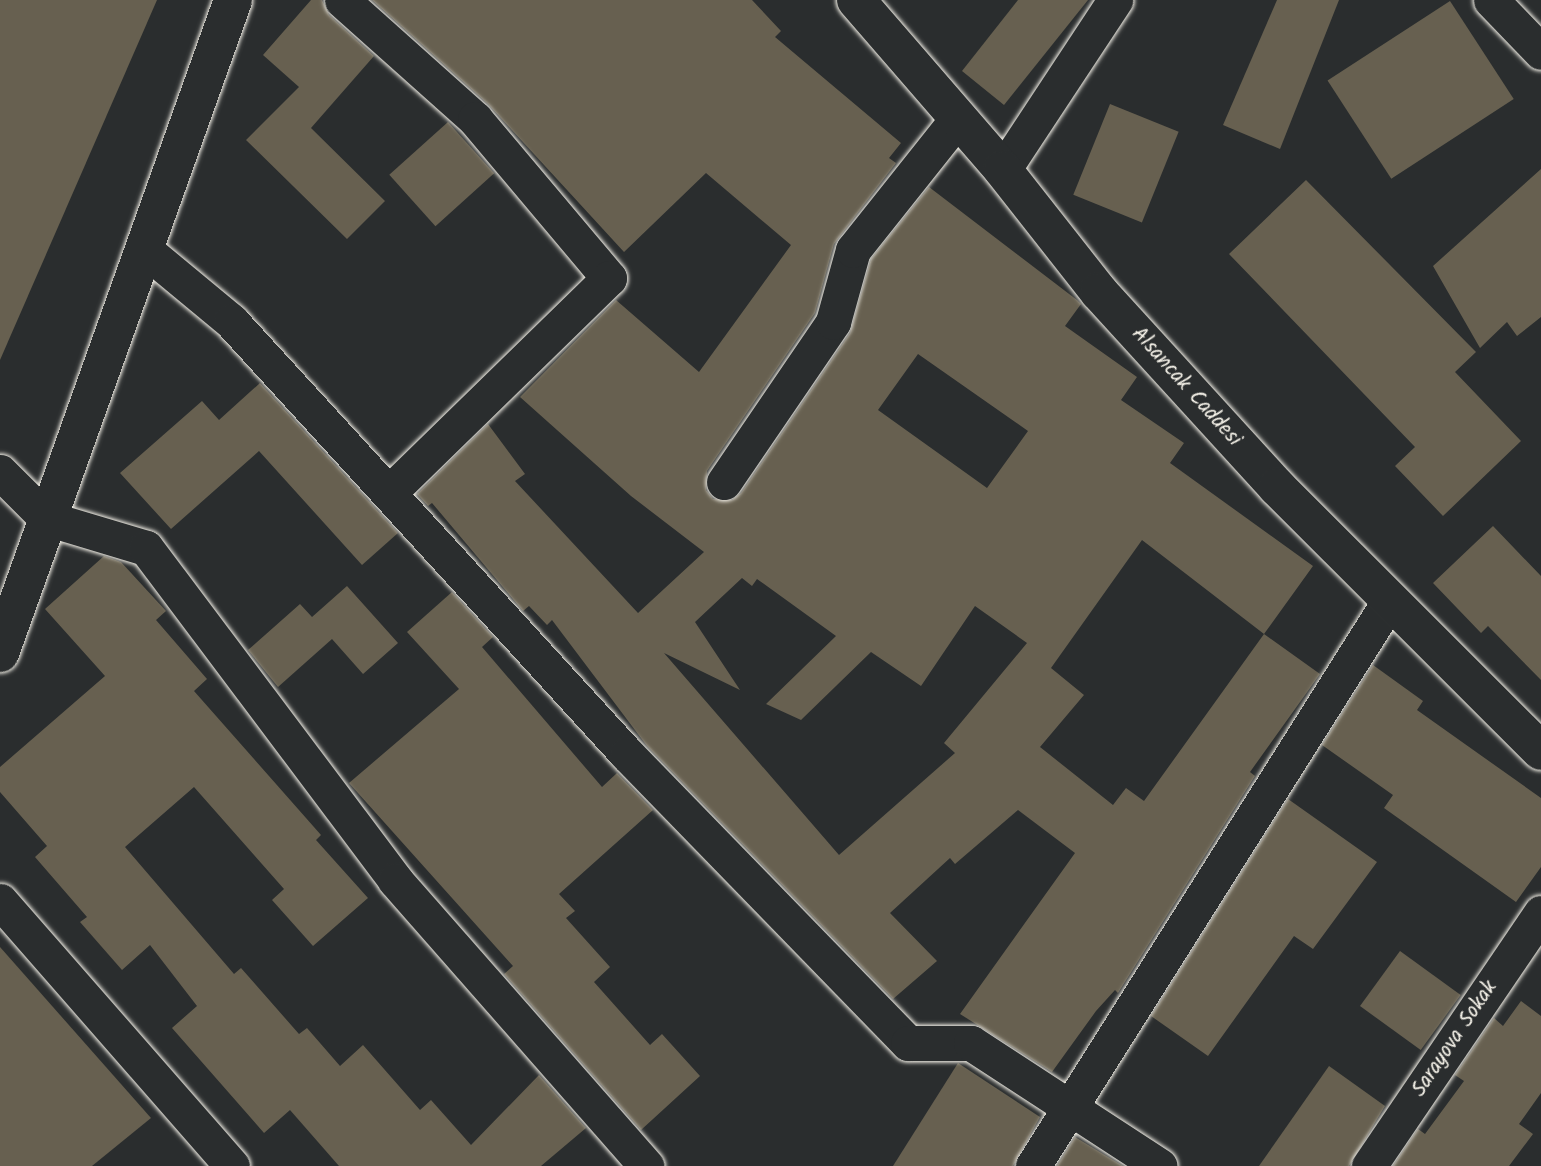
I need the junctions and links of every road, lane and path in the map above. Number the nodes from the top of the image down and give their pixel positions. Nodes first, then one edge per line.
1 (233, 0) edge
2 (342, 0) edge
3 (856, 0) edge
4 (1115, 0) edge
5 (1492, 0) edge
6 (1541, 52) edge
7 (958, 118) junction
8 (1003, 170) junction
9 (144, 249) junction
10 (0, 472) edge
11 (724, 482) dead end
12 (391, 491) junction
13 (46, 518) junction
14 (1390, 600) junction
15 (0, 653) edge
16 (1541, 751) edge
17 (0, 901) edge
18 (1541, 913) edge
19 (1067, 1110) junction
20 (232, 1166) edge
21 (646, 1166) edge
22 (1032, 1166) edge
23 (1160, 1166) edge
24 (1369, 1166) edge

1 - 9 street
2 - 12 street
3 - 7 street, Alsancak Caddesi
4 - 8 street
5 - 6 street
7 - 8 street, Alsancak Caddesi
7 - 11 street
8 - 14 street, Alsancak Caddesi
9 - 12 street
9 - 13 street
10 - 13 street
12 - 19 street
13 - 15 street
13 - 21 street
14 - 16 street, Alsancak Caddesi
14 - 19 street
17 - 20 street
18 - 24 street, Sarayova Sokak
19 - 22 street
19 - 23 street

